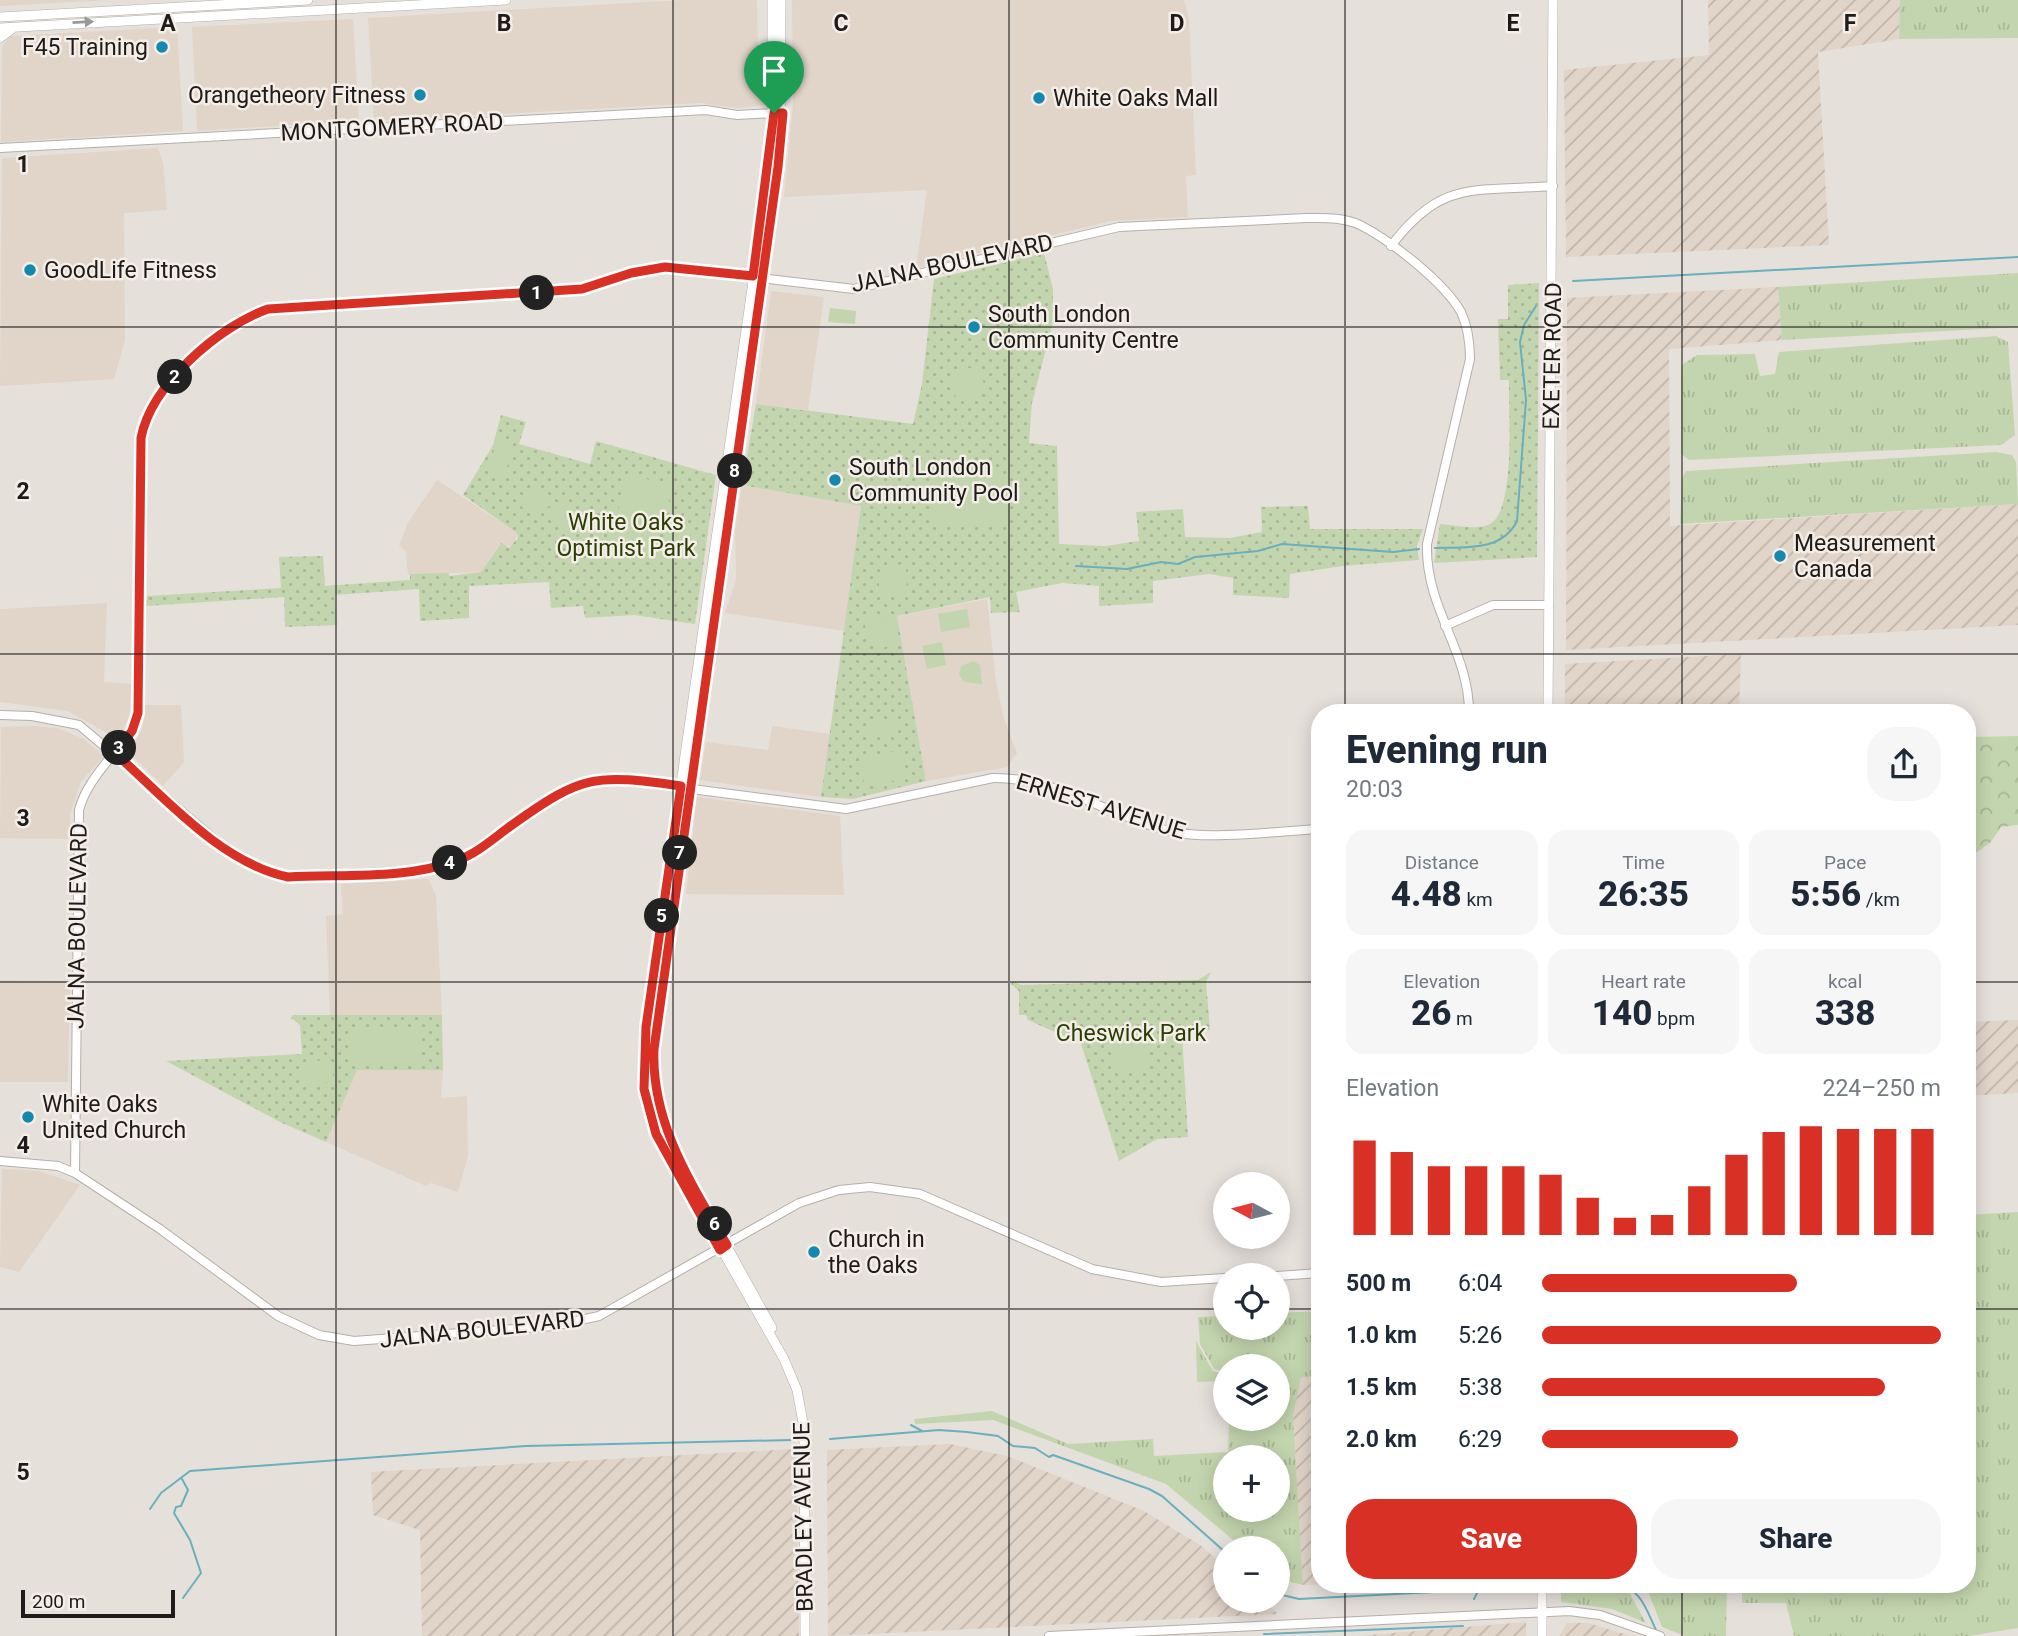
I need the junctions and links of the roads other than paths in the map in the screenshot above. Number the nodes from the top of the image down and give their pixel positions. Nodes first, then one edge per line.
1 (308, 0) edge
2 (506, 0) edge
3 (772, 0) edge
4 (781, 0) edge
5 (1553, 0) edge
6 (143, 14) junction
7 (0, 18) edge
8 (15, 27) junction
9 (0, 28) edge
10 (0, 37) edge
11 (778, 113) junction
12 (0, 148) edge
13 (1553, 186) junction
14 (1391, 246) junction
15 (758, 277) junction
16 (1549, 605) junction
17 (1445, 626) junction
18 (1468, 704) edge
19 (1548, 704) edge
20 (0, 715) edge
21 (115, 753) junction
22 (685, 787) junction
23 (1311, 829) edge
24 (0, 1161) edge
25 (75, 1173) junction
26 (723, 1247) junction
27 (1311, 1274) edge
28 (1290, 1275) edge
29 (1213, 1279) edge
30 (1542, 1593) edge
31 (1542, 1611) junction
32 (805, 1636) edge
33 (1049, 1636) edge
34 (1542, 1636) edge
35 (1660, 1636) edge

1 - 6 main road
2 - 6 main road
3 - 11 main road, BRADLEY AVENUE
4 - 11 main road, BRADLEY AVENUE
5 - 13 main road, EXETER ROAD
6 - 7 main road
8 -> 6 main road
8 - 9 main road
8 - 10 main road
11 - 12 street, MONTGOMERY ROAD
11 - 15 main road, BRADLEY AVENUE
13 - 14 street
13 - 16 main road, EXETER ROAD
14 - 15 street, JALNA BOULEVARD
14 - 17 street, JALNA BOULEVARD
15 - 21 street, JALNA BOULEVARD
15 - 22 main road, BRADLEY AVENUE
16 - 17 street
16 - 19 main road, EXETER ROAD
17 - 18 street, JALNA BOULEVARD
20 - 21 street, ERNEST AVENUE
21 - 22 street, ERNEST AVENUE
21 - 25 street, JALNA BOULEVARD
22 - 23 street, ERNEST AVENUE
22 - 26 main road, BRADLEY AVENUE
24 - 25 street, JALNA BOULEVARD
25 - 26 street, JALNA BOULEVARD
26 - 29 street, JALNA BOULEVARD
26 - 32 main road, BRADLEY AVENUE
27 - 28 street
30 - 31 main road
31 - 33 street
31 - 34 main road
31 - 35 street

